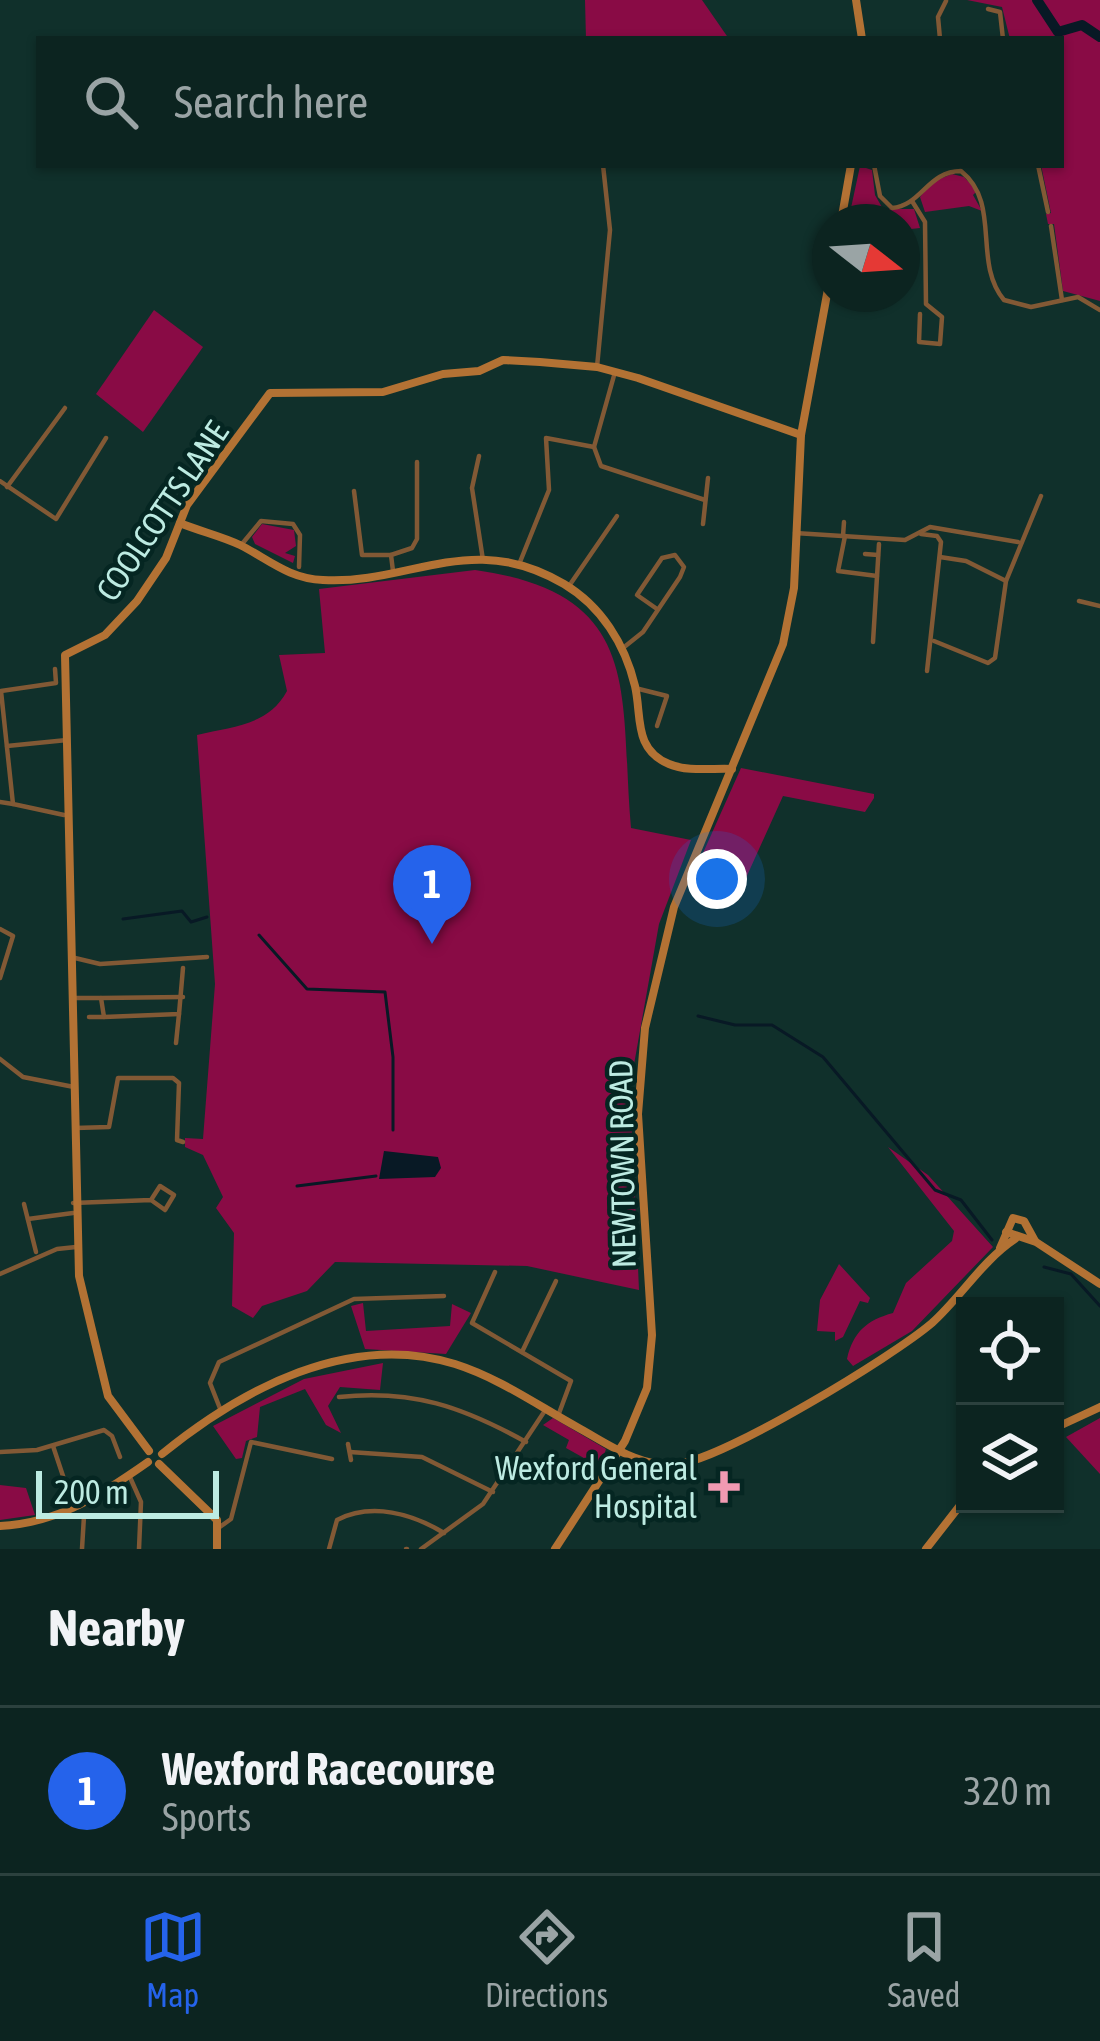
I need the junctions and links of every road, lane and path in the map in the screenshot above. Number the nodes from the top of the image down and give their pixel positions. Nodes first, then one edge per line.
1 (856, 0) edge
2 (946, 1) edge
3 (988, 9) dead end
4 (862, 36) edge
5 (940, 36) edge
6 (1003, 36) edge
7 (603, 168) edge
8 (850, 168) edge
9 (877, 168) edge
10 (955, 168) edge
11 (1039, 168) edge
12 (912, 201) junction
13 (844, 204) edge
14 (1048, 212) dead end
15 (1051, 226) dead end
16 (1062, 300) junction
17 (1100, 310) edge
18 (824, 312) edge
19 (920, 314) dead end
20 (920, 326) junction
21 (929, 326) dead end
22 (598, 368) junction
23 (615, 372) junction
24 (65, 408) dead end
25 (801, 435) junction
26 (106, 438) dead end
27 (594, 447) junction
28 (478, 456) dead end
29 (417, 462) dead end
30 (708, 478) dead end
31 (0, 481) edge
32 (7, 487) junction
33 (354, 490) dead end
34 (1041, 496) dead end
35 (705, 500) junction
36 (617, 516) dead end
37 (844, 522) dead end
38 (180, 523) junction
39 (703, 524) dead end
40 (881, 530) dead end
41 (795, 533) junction
42 (916, 535) junction
43 (844, 536) junction
44 (879, 541) junction
45 (1019, 541) junction
46 (241, 546) junction
47 (391, 554) junction
48 (865, 554) dead end
49 (878, 555) junction
50 (940, 556) junction
51 (483, 560) junction
52 (518, 566) junction
53 (299, 567) dead end
54 (393, 571) junction
55 (877, 576) junction
56 (1006, 581) junction
57 (568, 586) junction
58 (637, 595) junction
59 (1078, 601) dead end
60 (630, 602) dead end
61 (1100, 607) edge
62 (657, 609) junction
63 (863, 635) dead end
64 (934, 641) junction
65 (623, 649) junction
66 (55, 670) dead end
67 (927, 671) dead end
68 (0, 687) edge
69 (635, 688) junction
70 (656, 726) dead end
71 (69, 739) junction
72 (7, 746) junction
73 (732, 769) junction
74 (0, 802) edge
75 (13, 804) junction
76 (64, 815) dead end
77 (0, 929) edge
78 (207, 957) dead end
79 (75, 958) junction
80 (183, 968) dead end
81 (0, 978) edge
82 (183, 997) junction
83 (75, 998) junction
84 (101, 998) junction
85 (179, 1014) junction
86 (104, 1016) junction
87 (89, 1017) dead end
88 (176, 1042) dead end
89 (0, 1059) edge
90 (74, 1087) junction
91 (75, 1128) junction
92 (183, 1142) dead end
93 (151, 1200) dead end
94 (24, 1204) dead end
95 (73, 1208) junction
96 (28, 1219) junction
97 (1026, 1229) junction
98 (1006, 1232) junction
99 (1017, 1239) junction
100 (1036, 1242) junction
101 (76, 1247) junction
102 (999, 1250) junction
103 (36, 1252) dead end
104 (495, 1273) dead end
105 (0, 1274) edge
106 (556, 1281) dead end
107 (1100, 1284) edge
108 (444, 1295) dead end
109 (522, 1352) junction
110 (349, 1387) dead end
111 (350, 1396) junction
112 (339, 1397) dead end
113 (1100, 1407) edge
114 (546, 1409) junction
115 (221, 1412) junction
116 (558, 1416) junction
117 (1064, 1424) edge
118 (526, 1442) junction
119 (53, 1446) junction
120 (620, 1450) junction
121 (0, 1452) edge
122 (350, 1452) dead end
123 (148, 1456) junction
124 (120, 1457) dead end
125 (160, 1459) junction
126 (332, 1459) dead end
127 (129, 1475) junction
128 (493, 1492) junction
129 (956, 1511) edge
130 (79, 1513) junction
131 (0, 1526) edge
132 (217, 1529) junction
133 (444, 1534) junction
134 (82, 1549) edge
135 (139, 1549) edge
136 (217, 1549) edge
137 (329, 1549) edge
138 (421, 1549) edge
139 (555, 1549) edge
140 (926, 1549) edge

1 - 4 street
2 - 5 street
3 - 6 street
7 - 22 street
8 - 13 street
9 - 12 street
10 - 12 street
10 - 16 street
11 - 14 street
12 - 20 street
15 - 16 street
16 - 17 street
18 - 25 street, NEWTOWN ROAD
19 - 20 street
20 - 21 street
22 - 23 street, COOLCOTTS LANE
22 - 38 street, COOLCOTTS LANE
23 - 25 street, COOLCOTTS LANE
23 - 27 street
24 - 32 street
25 - 41 street, NEWTOWN ROAD
26 - 32 street
27 - 35 street
27 - 52 street
28 - 51 street
29 - 47 street
30 - 35 street
31 - 32 street
33 - 47 street
34 - 45 street
35 - 39 street
36 - 57 street
37 - 43 street
38 - 46 street
38 - 71 street, COOLCOTTS LANE
40 - 44 street
41 - 43 street
41 - 73 street, NEWTOWN ROAD
42 - 44 street
42 - 45 street
42 - 50 street
43 - 44 street
43 - 55 street
44 - 49 street
45 - 56 street
46 - 53 street
46 - 54 street
47 - 54 street
48 - 49 street
49 - 55 street
50 - 56 street
50 - 64 street
51 - 52 street
51 - 54 street
52 - 57 street
55 - 63 street
56 - 64 street
57 - 65 street
58 - 60 street
58 - 62 street
58 - 62 street
59 - 61 street
62 - 65 street
64 - 67 street
65 - 69 street
66 - 68 street
68 - 72 street
69 - 70 street
69 - 73 street
71 - 72 street
71 - 79 street, COOLCOTTS LANE
72 - 75 street
73 - 120 street, NEWTOWN ROAD
74 - 75 street
75 - 76 street
77 - 81 street
78 - 79 street
79 - 83 street, COOLCOTTS LANE
80 - 82 street
82 - 84 street
82 - 85 street
83 - 84 street
83 - 90 street, COOLCOTTS LANE
84 - 86 street
85 - 86 street
85 - 88 street
86 - 87 street
89 - 90 street
90 - 91 street, COOLCOTTS LANE
91 - 92 street
91 - 95 street, COOLCOTTS LANE
93 - 95 street
94 - 96 street
95 - 96 street
95 - 101 street, COOLCOTTS LANE
96 - 103 street
97 - 98 street
97 - 99 street
97 - 100 street
98 - 99 street
98 - 102 street
99 - 100 street
99 - 102 street
100 - 107 street
101 - 105 street
101 - 123 street, COOLCOTTS LANE
102 - 120 street
104 - 109 street
106 - 109 street
108 - 115 street
109 - 116 street
110 - 111 street
111 - 112 street
111 - 118 street
113 - 117 street
114 - 115 street
114 - 116 street
114 - 118 street
115 - 125 street
116 - 120 street
118 - 128 street
119 - 121 street
119 - 124 street
119 - 130 street
120 - 139 street, NEWTOWN ROAD
122 - 128 street
123 - 125 street
123 - 125 street
123 - 127 street
125 - 132 street
126 - 132 street
127 - 130 street
127 - 135 street
128 - 133 street
129 - 140 street
130 - 131 street
130 - 134 street
132 - 136 street
133 - 137 street
133 - 138 street

